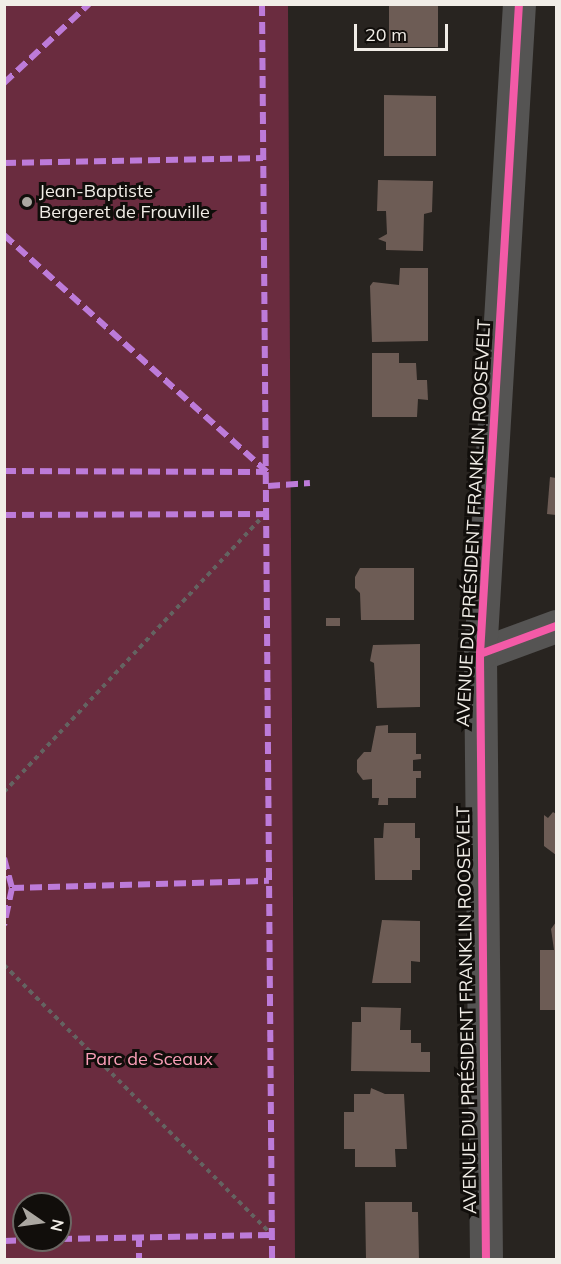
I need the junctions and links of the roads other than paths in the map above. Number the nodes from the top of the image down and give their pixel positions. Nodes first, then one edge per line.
1 (519, 4) edge
2 (556, 626) edge
3 (480, 654) junction
4 (486, 1260) edge

1 - 3 street, AVENUE DU PRÉSIDENT FRANKLIN ROOSEVELT
2 - 3 street
3 - 4 street, AVENUE DU PRÉSIDENT FRANKLIN ROOSEVELT

